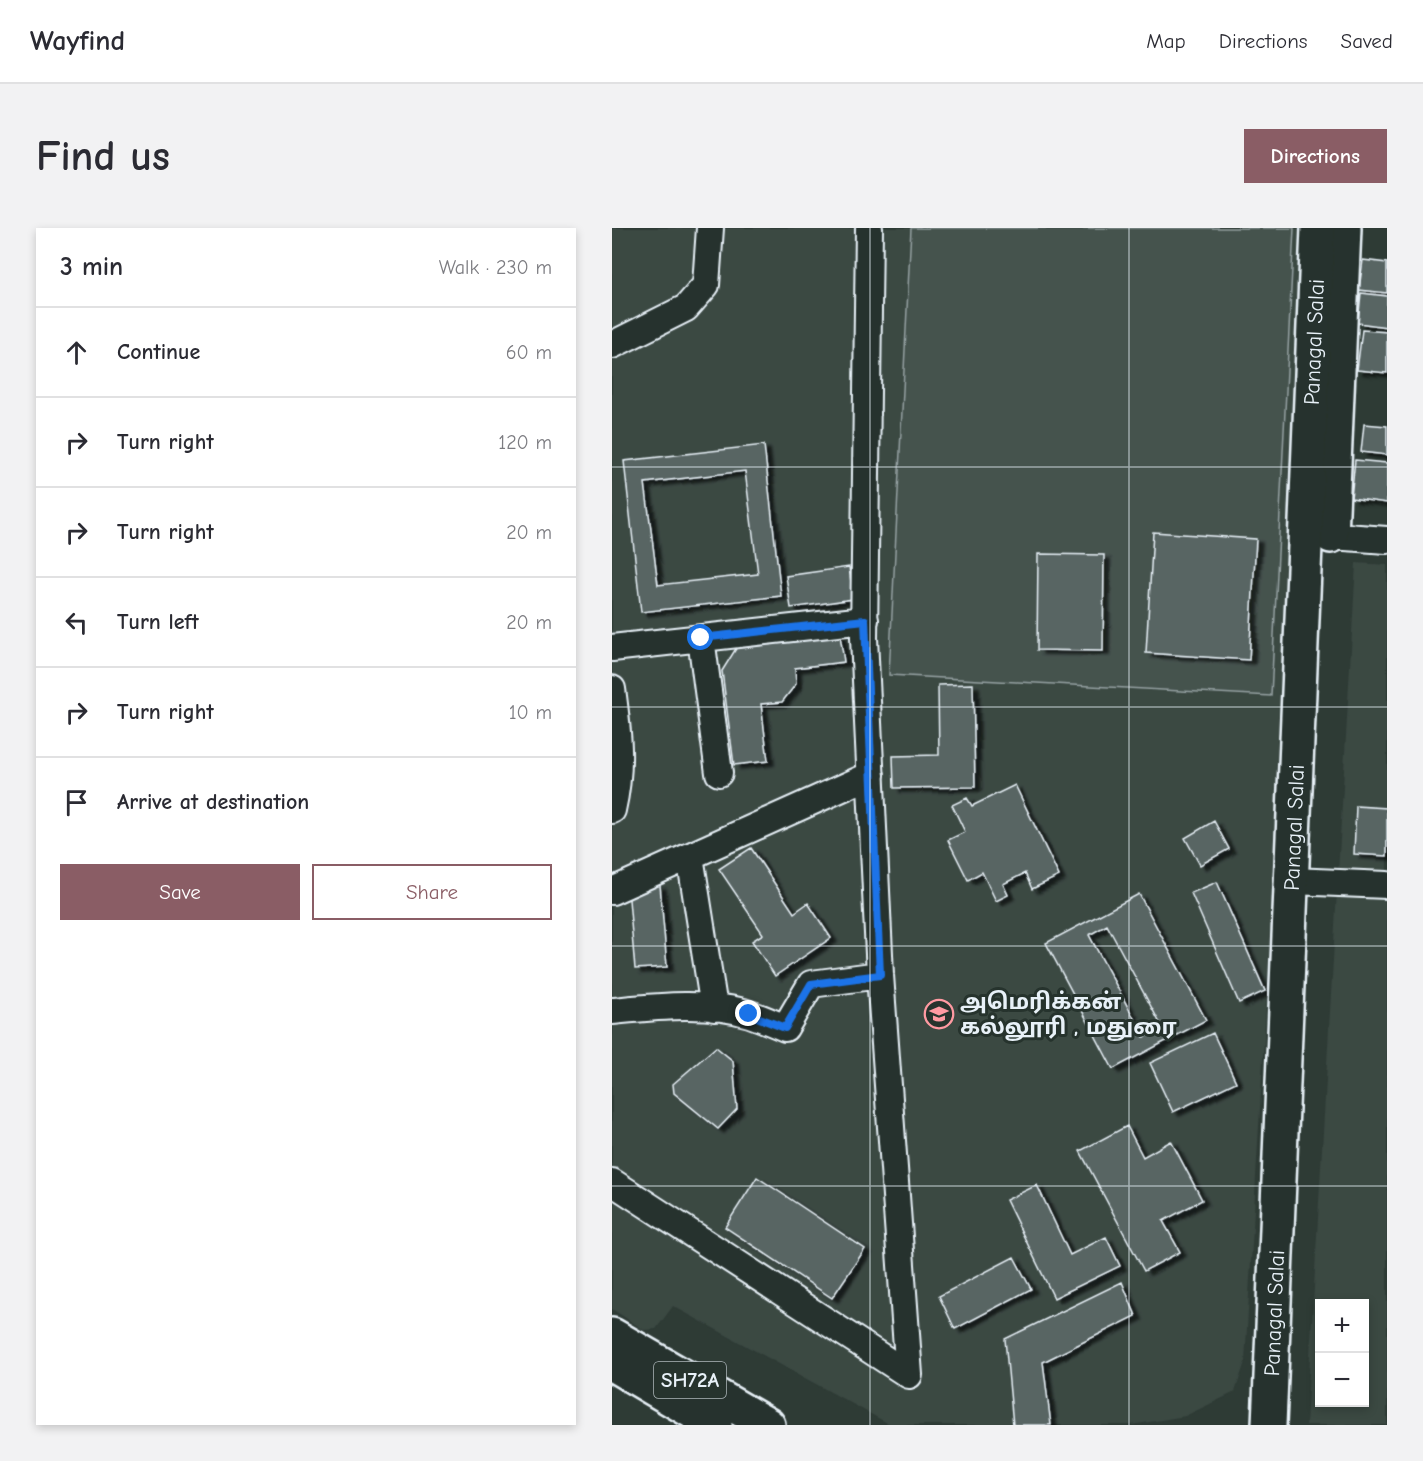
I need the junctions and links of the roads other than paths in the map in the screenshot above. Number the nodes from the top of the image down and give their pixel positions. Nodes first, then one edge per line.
1 (710, 228) edge
2 (869, 228) edge
3 (1318, 228) edge
4 (1344, 228) edge
5 (612, 345) edge
6 (1331, 536) joint
7 (1387, 540) edge
8 (865, 620) junction
9 (701, 638) junction
10 (612, 648) edge
11 (612, 689) edge
12 (719, 773) dead end
13 (871, 775) junction
14 (612, 810) edge
15 (690, 856) junction
16 (1292, 881) junction
17 (1387, 885) edge
18 (612, 891) edge
19 (880, 975) junction
20 (714, 1008) junction
21 (612, 1011) edge
22 (612, 1182) edge
23 (612, 1335) edge
24 (612, 1352) edge
25 (612, 1364) edge
26 (715, 1425) edge
27 (734, 1425) edge
28 (768, 1425) edge
29 (1269, 1425) edge

1 - 5 street
2 - 8 street
3 - 16 main road, Panagal Salai
4 - 6 main road, Panagal Salai
6 - 7 street
8 - 9 street
8 - 13 street
9 - 10 street
9 - 12 street
11 - 14 street
13 - 15 street
13 - 19 street
15 - 18 street
15 - 20 street
16 - 17 street
16 - 29 main road, Panagal Salai
19 - 20 street
19 - 22 street
20 - 21 street
23 - 28 main road, SH72A
24 - 27 street
25 - 26 main road, SH72A

